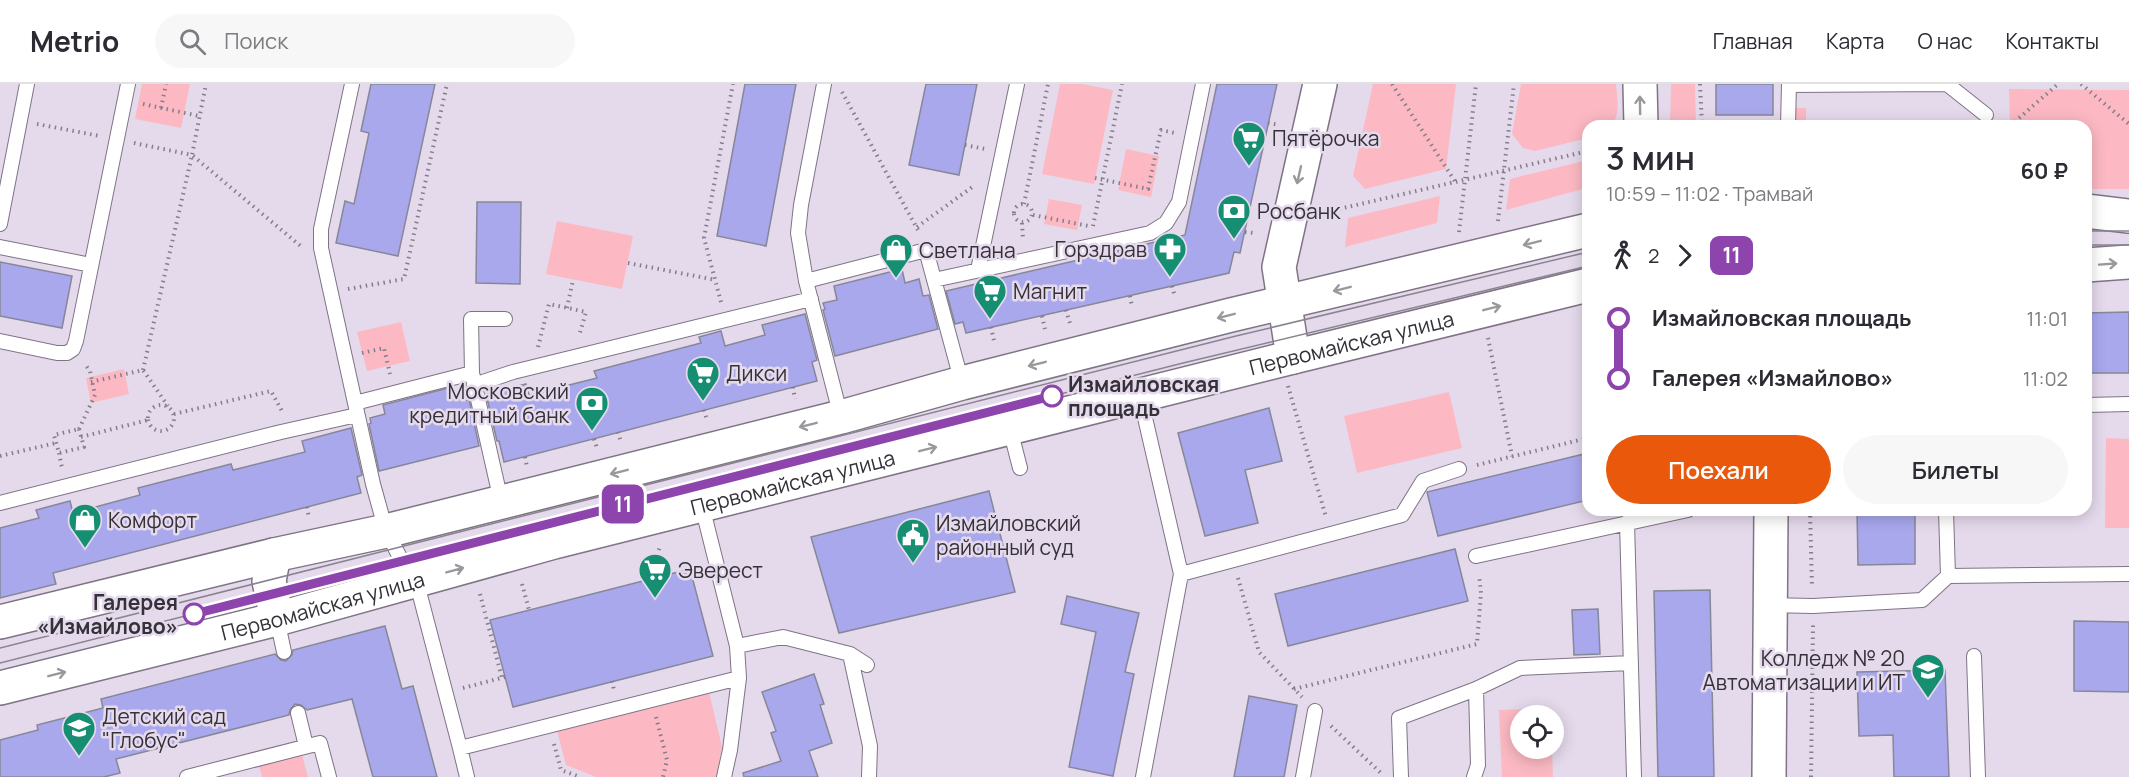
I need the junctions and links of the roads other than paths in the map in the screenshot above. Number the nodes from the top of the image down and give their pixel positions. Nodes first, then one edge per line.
1 (27, 84) edge
2 (128, 84) edge
3 (352, 84) edge
4 (824, 84) edge
5 (1017, 84) edge
6 (1203, 84) edge
7 (1320, 84) edge
8 (1640, 84) edge
9 (1789, 84) edge
10 (1986, 115) dead end
11 (1641, 120) edge
12 (1788, 120) edge
13 (2092, 212) edge
14 (2129, 216) edge
15 (0, 224) edge
16 (1582, 231) edge
17 (0, 248) edge
18 (2129, 262) edge
19 (91, 265) junction
20 (2092, 265) edge
21 (978, 270) junction
22 (934, 280) junction
23 (806, 281) junction
24 (1582, 287) edge
25 (811, 299) junction
26 (1283, 303) junction
27 (505, 319) dead end
28 (0, 341) edge
29 (1290, 371) junction
30 (473, 379) junction
31 (962, 383) junction
32 (1140, 396) junction
33 (2129, 404) edge
34 (2092, 405) edge
35 (356, 409) junction
36 (841, 417) junction
37 (1010, 429) junction
38 (1020, 468) dead end
39 (1459, 469) road end
40 (501, 501) junction
41 (0, 502) edge
42 (702, 506) junction
43 (1658, 516) edge
44 (1771, 516) edge
45 (1946, 516) edge
46 (1627, 522) junction
47 (386, 531) junction
48 (274, 555) junction
49 (1476, 556) road end
50 (1181, 574) junction
51 (2129, 574) edge
52 (1948, 576) junction
53 (416, 580) junction
54 (1771, 605) junction
55 (277, 620) junction
56 (0, 622) edge
57 (737, 646) junction
58 (284, 652) dead end
59 (850, 654) junction
60 (1974, 656) dead end
61 (1631, 663) junction
62 (867, 665) dead end
63 (739, 678) junction
64 (0, 688) edge
65 (1476, 689) junction
66 (1315, 711) road end
67 (298, 712) dead end
68 (306, 746) junction
69 (460, 748) junction
70 (187, 777) edge
71 (328, 777) edge
72 (467, 777) edge
73 (724, 777) edge
74 (869, 777) edge
75 (1143, 777) edge
76 (1303, 777) edge
77 (1401, 777) edge
78 (1474, 777) edge
79 (1634, 777) edge
80 (1769, 777) edge
81 (1978, 777) edge

1 - 15 lane
2 - 19 lane
3 - 35 lane
4 - 23 lane
5 - 21 lane
6 - 21 lane
7 -> 26 main road
11 -> 8 main road
9 - 10 lane
9 - 12 lane
13 - 14 main road
16 -> 26 main road
17 - 19 lane
20 -> 18 main road
19 - 28 lane
21 - 22 lane
22 - 23 lane
22 - 31 lane
23 - 25 lane
29 -> 24 main road, Первомайская улица
25 - 30 lane
25 - 36 lane
26 - 29 main road
26 -> 31 main road
27 - 30 lane
29 - 32 main road, Первомайская улица
30 - 35 lane
30 - 40 lane
31 - 36 main road
32 - 37 main road, Первомайская улица
32 - 50 lane
33 - 34 lane
35 - 41 lane
35 - 47 lane
36 -> 40 main road
37 - 38 lane
42 -> 37 main road, Первомайская улица
39 - 50 lane
40 - 47 main road
53 -> 42 main road, Первомайская улица
42 - 57 lane
43 - 46 lane
44 - 54 main road
45 - 52 lane
46 - 49 lane
46 - 61 lane
47 - 48 main road
47 - 53 lane
48 - 55 main road
48 - 56 main road
50 - 75 lane
51 - 52 lane
52 - 54 lane
53 - 55 main road, Первомайская улица
53 - 69 lane
54 - 80 main road
55 - 58 lane
64 -> 55 main road, Первомайская улица
57 - 59 lane
57 - 63 lane
59 - 62 lane
59 - 74 lane
60 - 81 lane
61 - 65 lane
61 - 79 lane
63 - 69 lane
63 - 73 lane
65 - 77 lane
65 - 78 lane
66 - 76 lane
67 - 68 lane
68 - 70 lane
68 - 71 lane
69 - 72 lane

